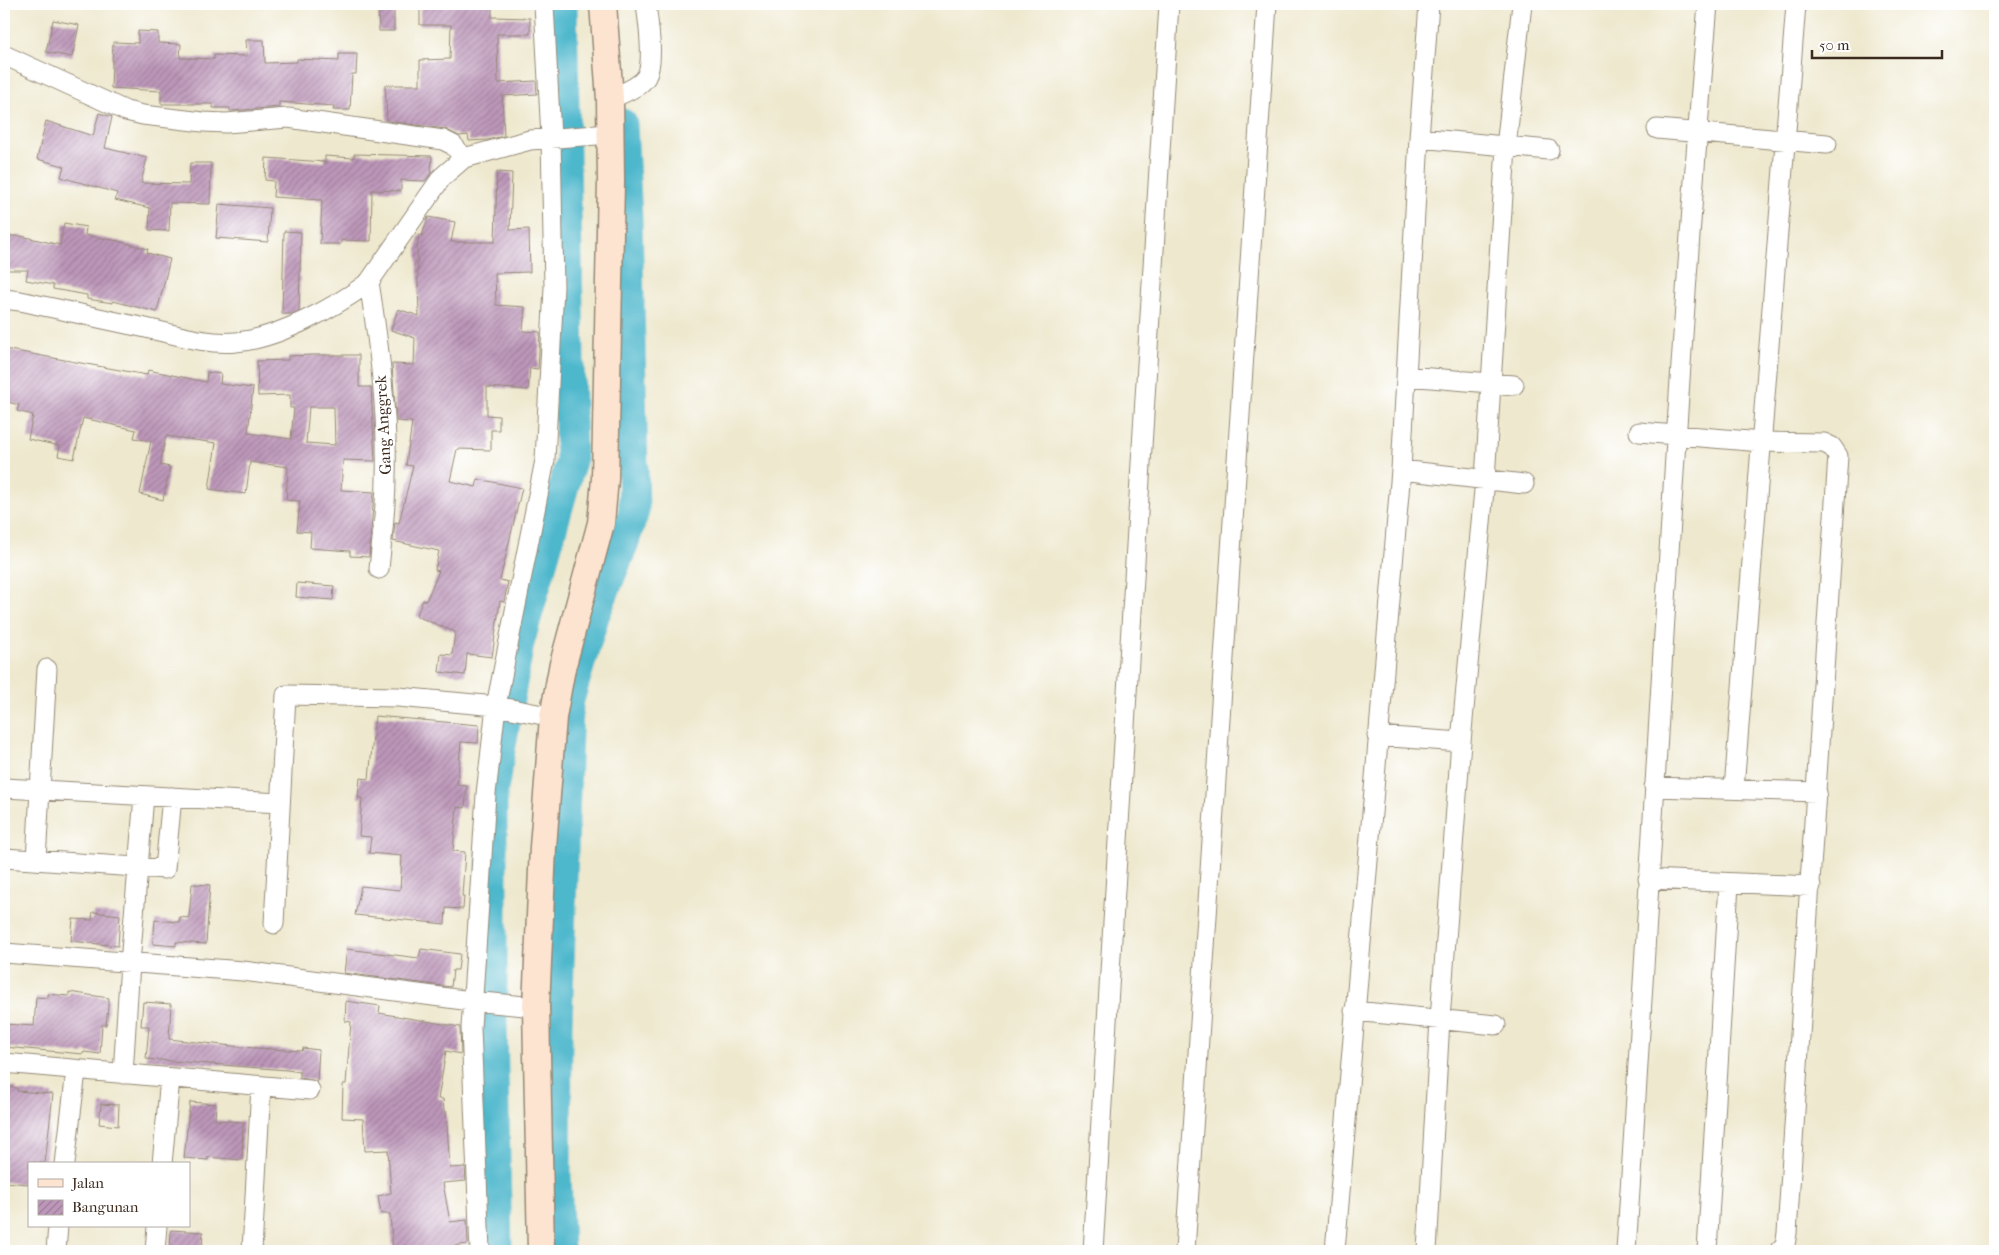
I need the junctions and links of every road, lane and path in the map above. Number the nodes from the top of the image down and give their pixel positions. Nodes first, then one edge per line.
1 (544, 4) edge
2 (603, 4) edge
3 (646, 4) edge
4 (1169, 4) edge
5 (1267, 4) edge
6 (1430, 4) edge
7 (1522, 4) edge
8 (1708, 4) edge
9 (1796, 4) edge
10 (4, 55) edge
11 (618, 95) junction
12 (1657, 129) dead end
13 (1697, 134) junction
14 (601, 135) junction
15 (557, 138) junction
16 (1419, 138) junction
17 (1784, 141) junction
18 (1827, 144) dead end
19 (1506, 147) junction
20 (1549, 150) dead end
21 (464, 158) junction
22 (369, 282) junction
23 (4, 300) edge
24 (1407, 376) junction
25 (1490, 384) junction
26 (1514, 385) dead end
27 (1639, 432) dead end
28 (1678, 435) junction
29 (1762, 442) junction
30 (1401, 470) junction
31 (1485, 479) junction
32 (1524, 484) dead end
33 (379, 569) dead end
34 (46, 668) dead end
35 (500, 707) junction
36 (543, 715) junction
37 (1377, 736) junction
38 (1461, 742) junction
39 (1654, 787) junction
40 (4, 788) edge
41 (1734, 789) junction
42 (41, 790) junction
43 (1817, 792) junction
44 (144, 796) junction
45 (172, 797) junction
46 (280, 804) junction
47 (4, 858) edge
48 (36, 860) junction
49 (139, 867) junction
50 (1648, 879) junction
51 (1728, 884) junction
52 (1811, 886) junction
53 (274, 924) dead end
54 (4, 953) edge
55 (130, 963) junction
56 (476, 1002) junction
57 (526, 1006) junction
58 (1354, 1011) junction
59 (1440, 1019) junction
60 (1496, 1025) dead end
61 (4, 1064) edge
62 (76, 1070) junction
63 (123, 1074) junction
64 (170, 1078) junction
65 (261, 1086) junction
66 (310, 1090) dead end
67 (65, 1162) edge
68 (162, 1162) edge
69 (58, 1228) edge
70 (157, 1228) edge
71 (56, 1251) edge
72 (155, 1251) edge
73 (252, 1251) edge
74 (480, 1251) edge
75 (540, 1251) edge
76 (1093, 1251) edge
77 (1185, 1251) edge
78 (1335, 1251) edge
79 (1427, 1251) edge
80 (1626, 1251) edge
81 (1707, 1251) edge
82 (1779, 1251) edge

1 - 15 street
2 - 11 street
3 - 11 street
4 - 76 street
5 - 77 street
6 - 16 street
7 - 19 street
8 - 13 street
9 - 17 street
10 - 21 street
11 - 14 street
12 - 13 street
13 - 17 street
13 - 28 street
14 - 15 street
14 - 36 street
15 - 21 street
15 - 35 street
16 - 19 street
16 - 24 street
17 - 18 street
17 - 29 street
19 - 20 street
19 - 25 street
21 - 22 street
22 - 23 street
22 - 33 street, Gang Anggrek
24 - 25 street
24 - 30 street
25 - 26 street
25 - 31 street
27 - 28 street
28 - 29 street
28 - 39 street
29 - 41 street
29 - 43 street
30 - 31 street
30 - 37 street
31 - 32 street
31 - 38 street
34 - 42 street
35 - 36 street
35 - 46 street
35 - 56 street
36 - 57 street
37 - 38 street
37 - 58 street
38 - 59 street
39 - 41 street
39 - 50 street
40 - 42 street
41 - 43 street
42 - 44 street
42 - 48 street
43 - 52 street
44 - 45 street
44 - 49 street
45 - 46 street
45 - 49 street
46 - 53 street
47 - 48 street
48 - 49 street
49 - 55 street
50 - 51 street
50 - 80 street
51 - 52 street
51 - 81 street
52 - 82 street
54 - 55 street
55 - 56 street
55 - 63 street
56 - 57 street
56 - 74 street
57 - 75 street
58 - 59 street
58 - 78 street
59 - 60 street
59 - 79 street
61 - 62 street
62 - 63 street
62 - 67 street
63 - 64 street
64 - 65 street
64 - 68 street
65 - 66 street
65 - 73 street
69 - 71 street
70 - 72 street

